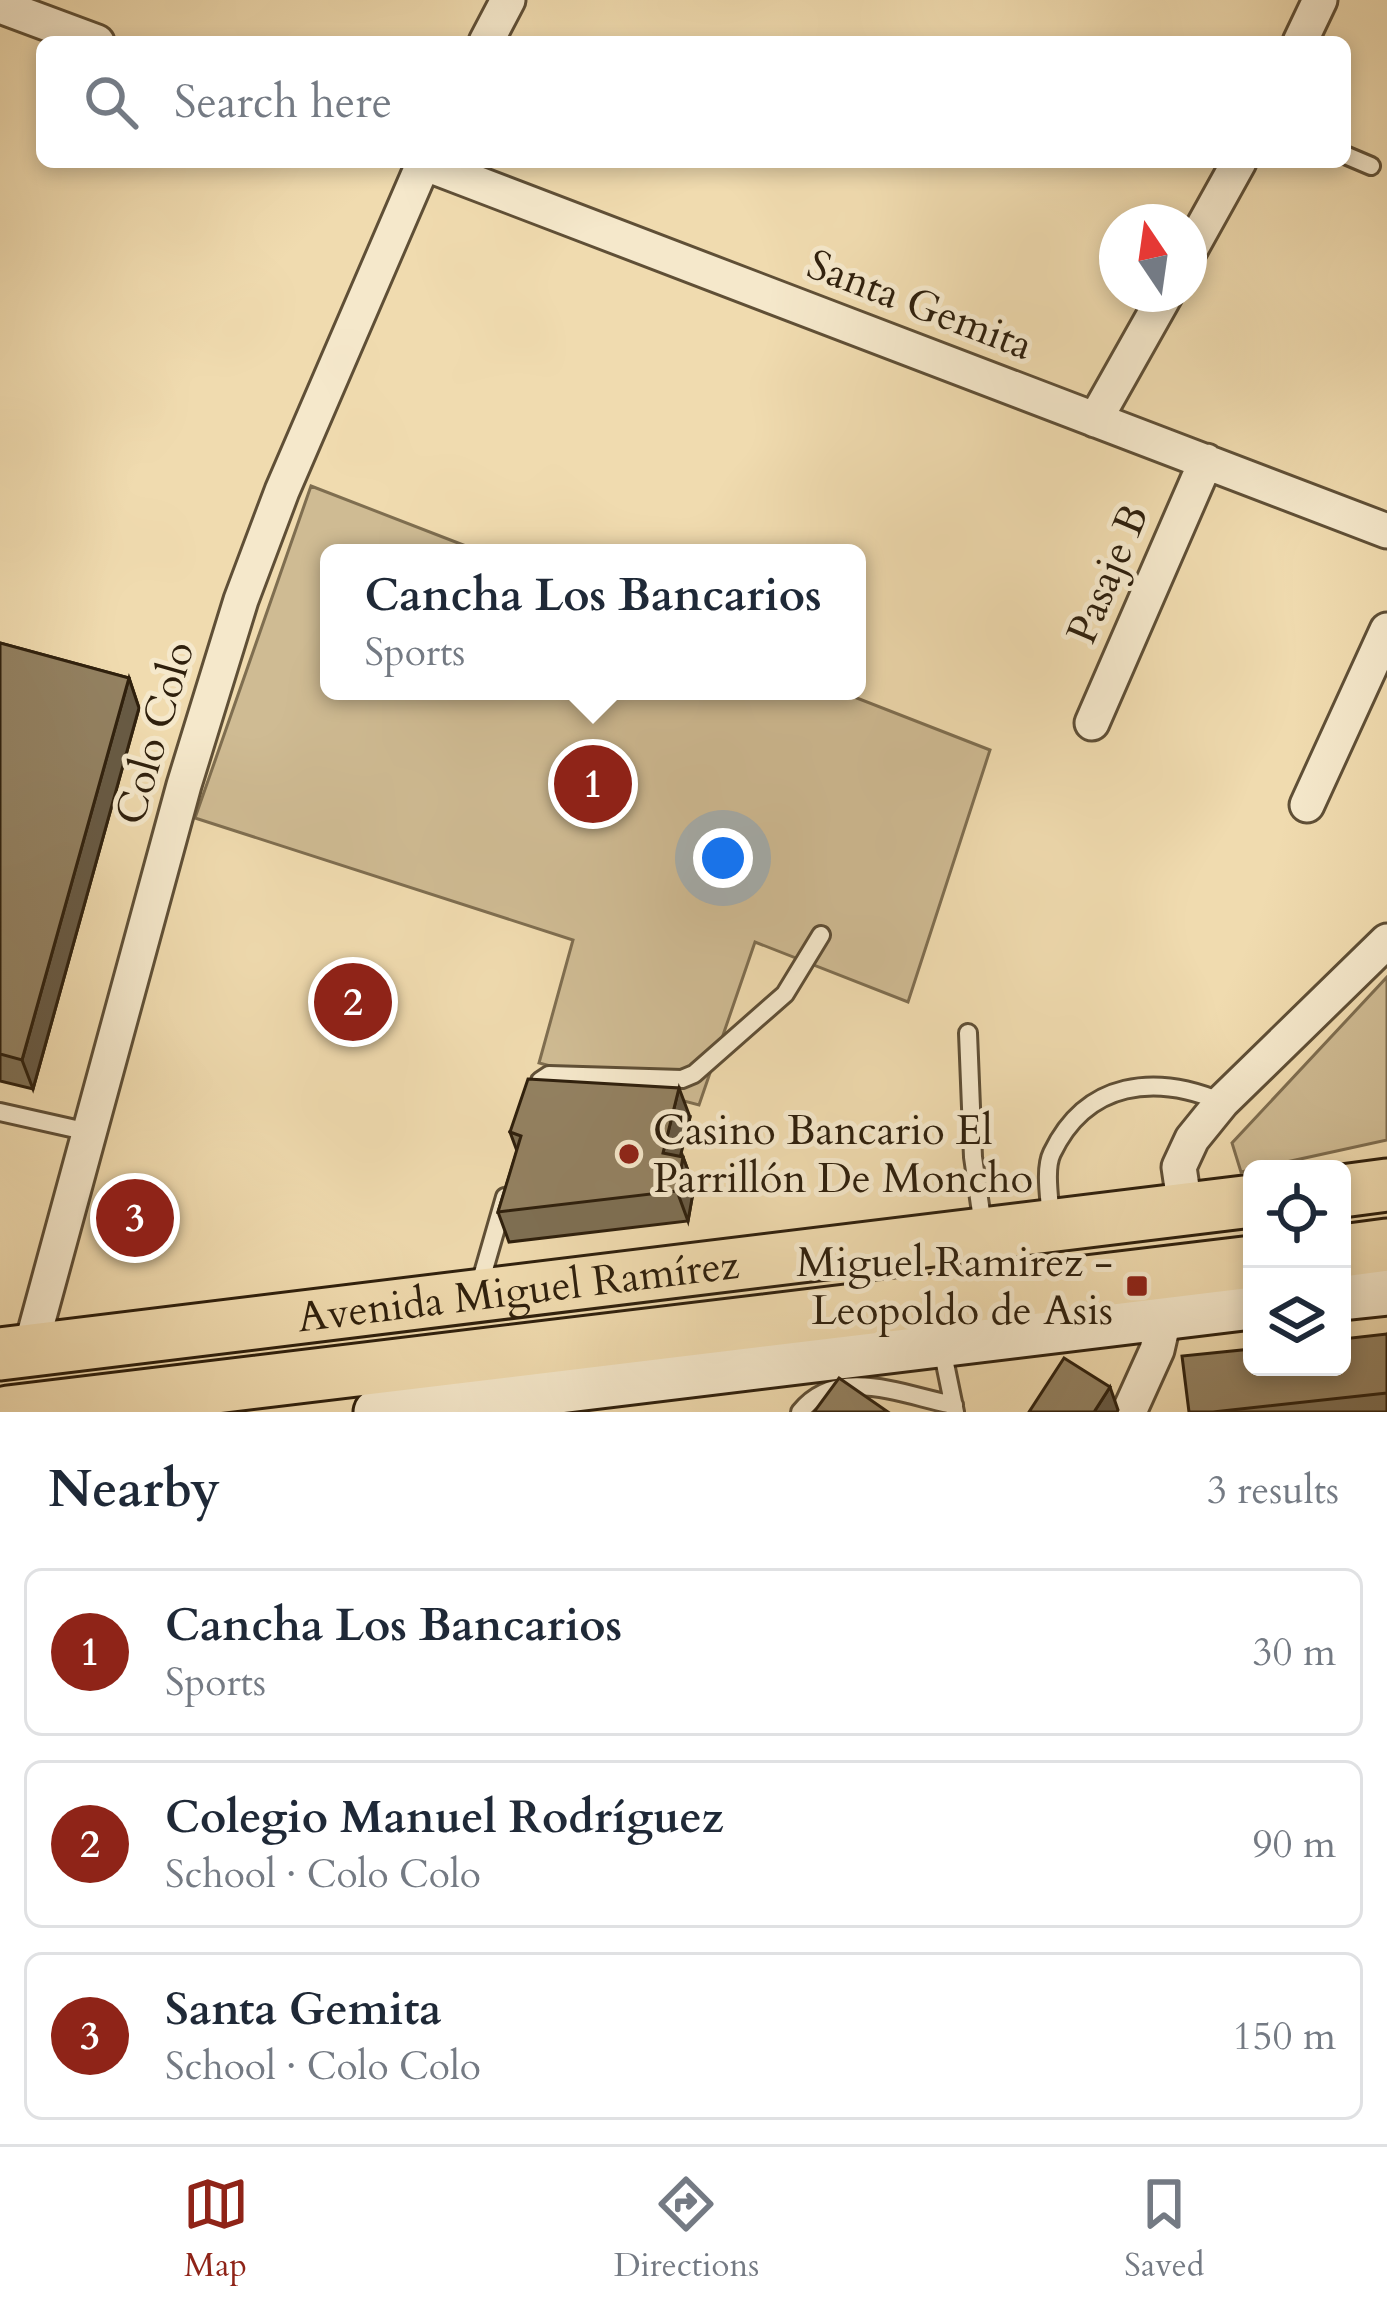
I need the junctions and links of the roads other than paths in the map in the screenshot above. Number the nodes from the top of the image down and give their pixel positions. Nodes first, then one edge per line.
1 (508, 0) edge
2 (1320, 0) edge
3 (0, 6) edge
4 (81, 36) edge
5 (489, 36) edge
6 (1303, 36) edge
7 (1351, 158) edge
8 (1371, 166) dead end
9 (420, 168) edge
10 (439, 168) edge
11 (1236, 168) edge
12 (1207, 220) edge
13 (1156, 312) edge
14 (1095, 420) junction
15 (1205, 460) junction
16 (1387, 532) edge
17 (1387, 630) edge
18 (1092, 723) dead end
19 (1306, 805) dead end
20 (820, 935) dead end
21 (1387, 941) edge
22 (968, 1034) dead end
23 (1222, 1102) junction
24 (0, 1112) edge
25 (528, 1123) edge
26 (88, 1132) junction
27 (1387, 1185) edge
28 (509, 1186) edge
29 (1351, 1190) edge
30 (1243, 1202) edge
31 (1185, 1208) junction
32 (1051, 1225) junction
33 (984, 1233) junction
34 (1387, 1245) edge
35 (1351, 1250) edge
36 (1243, 1263) edge
37 (1387, 1292) edge
38 (477, 1294) junction
39 (1351, 1296) edge
40 (1243, 1307) edge
41 (1165, 1315) junction
42 (941, 1343) junction
43 (10, 1355) edge
44 (503, 1404) edge
45 (954, 1409) edge
46 (8, 1412) edge
47 (377, 1412) edge
48 (800, 1412) edge
49 (1129, 1412) edge

1 - 5 street
2 - 6 street
3 - 4 street
7 - 8 lane
9 - 26 street, Colo Colo
10 - 14 street, Santa Gemita
11 - 12 street
13 - 14 street
14 - 15 street, Santa Gemita
15 - 16 street, Santa Gemita
15 - 18 street, Pasaje B
17 - 19 street
20 - 25 lane
21 - 23 street
22 - 33 lane
23 - 31 street
23 - 32 lane
24 - 26 lane
26 - 43 street, Colo Colo
27 - 29 main road
28 - 38 lane
30 - 31 main road, Avenida Miguel Ramírez
31 - 32 main road, Avenida Miguel Ramírez
32 - 33 main road, Avenida Miguel Ramírez
33 - 38 main road, Avenida Miguel Ramírez
34 - 35 main road
36 - 46 main road, Avenida Miguel Ramírez
37 - 39 street
38 - 43 main road, Avenida Miguel Ramírez
40 - 41 street
41 - 42 street
41 - 49 street
42 - 44 street
42 - 45 lane
44 - 47 street
45 - 48 lane

